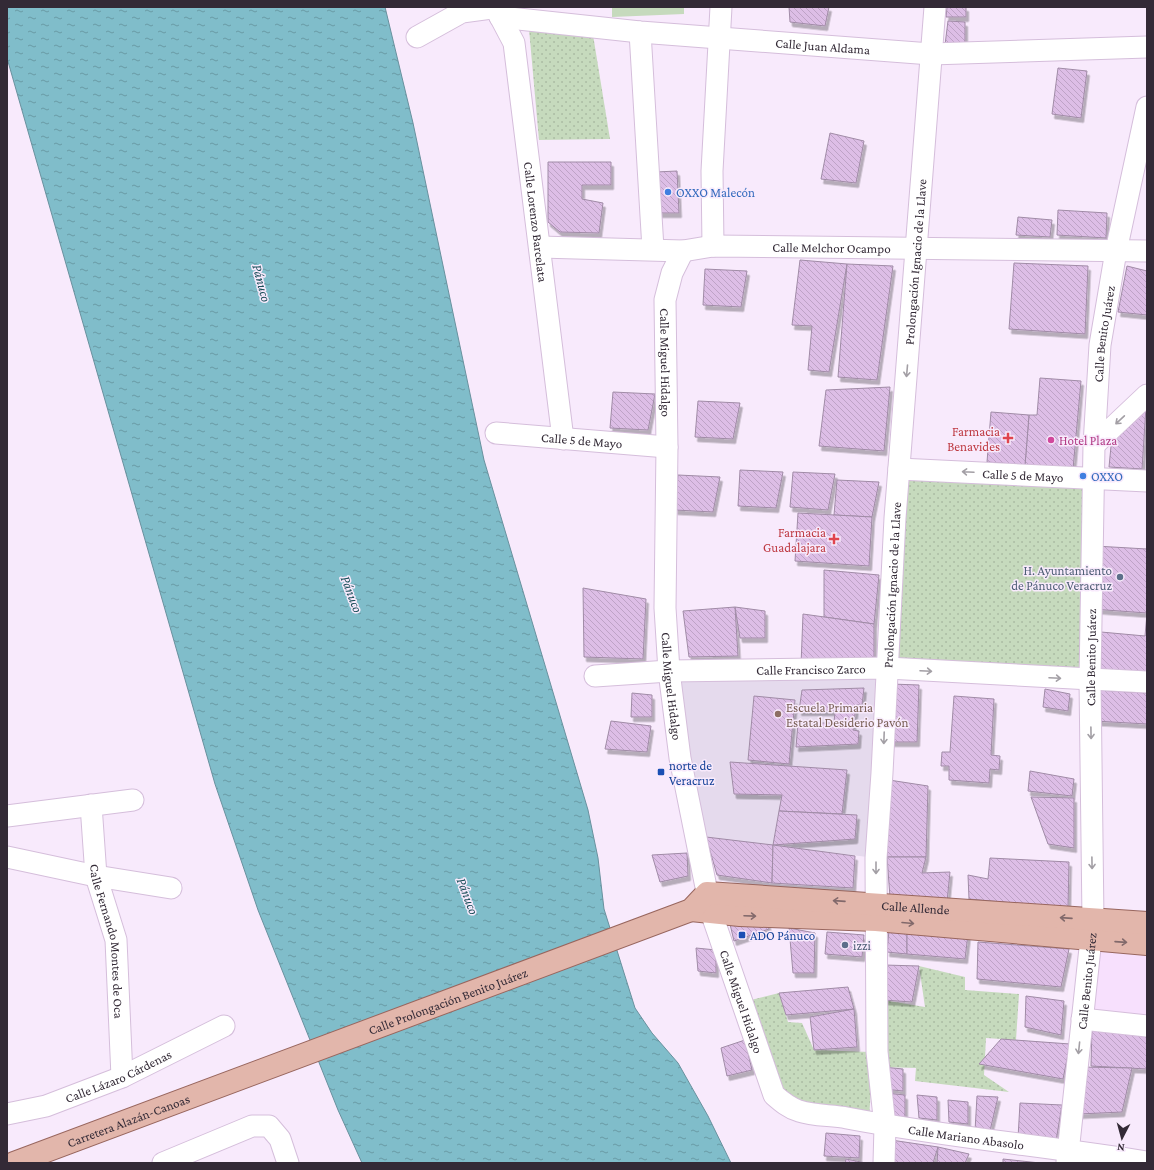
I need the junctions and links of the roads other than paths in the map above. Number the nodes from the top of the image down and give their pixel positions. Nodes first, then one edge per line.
1 (721, 7) edge
2 (935, 7) edge
3 (497, 10) edge
4 (640, 32) junction
5 (417, 37) dead end
6 (720, 38) junction
7 (1147, 47) edge
8 (931, 54) junction
9 (1147, 107) edge
10 (713, 246) junction
11 (540, 247) junction
12 (917, 248) junction
13 (653, 249) junction
14 (683, 251) junction
15 (1116, 251) junction
16 (1147, 251) edge
17 (1147, 395) edge
18 (496, 433) dead end
19 (563, 439) junction
20 (1094, 445) junction
21 (666, 447) junction
22 (899, 468) junction
23 (1093, 478) junction
24 (1147, 482) edge
25 (887, 668) junction
26 (670, 671) junction
27 (595, 676) dead end
28 (1090, 680) junction
29 (1147, 682) edge
30 (133, 800) dead end
31 (91, 805) junction
32 (7, 816) edge
33 (7, 857) edge
34 (96, 876) junction
35 (171, 888) dead end
36 (703, 905) junction
37 (876, 912) junction
38 (654, 923) joint
39 (1147, 923) edge
40 (1092, 930) junction
41 (1147, 944) edge
42 (1082, 1019) junction
43 (224, 1026) dead end
44 (1147, 1026) edge
45 (122, 1077) junction
46 (242, 1077) joint
47 (786, 1106) joint
48 (7, 1114) edge
49 (884, 1126) junction
50 (1068, 1156) edge
51 (1147, 1162) edge
52 (14, 1163) edge
53 (164, 1163) edge
54 (288, 1163) edge
55 (884, 1163) edge

1 - 6 street
2 - 8 street, Prolongación Ignacio de la Llave
3 - 4 street, Calle Juan Aldama
3 - 5 street, Calle Juan Aldama
3 - 11 street, Calle Lorenzo Barcelata
4 - 6 street, Calle Juan Aldama
4 - 13 street
6 - 8 street, Calle Juan Aldama
6 - 10 street
7 - 8 street, Calle Juan Aldama
8 - 12 street, Prolongación Ignacio de la Llave
9 - 15 street, Calle Benito Juárez
10 - 12 street, Calle Melchor Ocampo
10 - 14 street, Calle Melchor Ocampo
11 - 13 street, Calle Melchor Ocampo
11 - 19 street, Calle Lorenzo Barcelata
12 - 15 street, Calle Melchor Ocampo
12 -> 22 street, Prolongación Ignacio de la Llave
13 - 14 street, Calle Melchor Ocampo
14 - 21 street, Calle Miguel Hidalgo
15 - 16 street, Calle Melchor Ocampo
15 - 20 street, Calle Benito Juárez
17 -> 20 street
18 - 19 street, Calle 5 de Mayo
19 - 21 street, Calle 5 de Mayo
20 - 23 street, Calle Benito Juárez
21 - 26 street, Calle Miguel Hidalgo
23 -> 22 street, Calle 5 de Mayo
22 - 25 street, Prolongación Ignacio de la Llave
23 - 24 street, Calle 5 de Mayo
23 - 28 street, Calle Benito Juárez
25 - 26 street, Calle Francisco Zarco
25 -> 28 street, Calle Francisco Zarco
25 -> 37 street, Prolongación Ignacio de la Llave
26 - 27 street, Calle Francisco Zarco
26 - 36 street, Calle Miguel Hidalgo
28 - 29 street, Calle Francisco Zarco
28 -> 40 street, Calle Benito Juárez
30 - 31 street
31 - 32 street
31 - 34 street, Calle Fernando Montes de Oca
33 - 34 street
34 - 35 street
34 - 45 street, Calle Fernando Montes de Oca
36 - 37 main road, Calle Allende
36 - 38 main road, Calle Allende
36 - 47 street, Calle Miguel Hidalgo
37 - 40 main road, Calle Allende
37 - 49 street, Prolongación Ignacio de la Llave
38 - 46 main road, Calle Prolongación Benito Juárez
39 - 40 main road, Calle Allende
40 -> 41 main road, Calle Allende
40 - 42 street, Calle Benito Juárez
42 - 44 street
42 -> 50 street, Calle Benito Juárez
43 - 45 street, Calle Lázaro Cárdenas
45 - 48 street, Calle Lázaro Cárdenas
46 - 52 main road, Carretera Alazán-Canoas
47 - 49 street, Calle Mariano Abasolo
49 - 50 street, Calle Mariano Abasolo
49 - 55 street, Prolongación Ignacio de la Llave
50 - 51 street, Calle Mariano Abasolo
53 - 54 street

